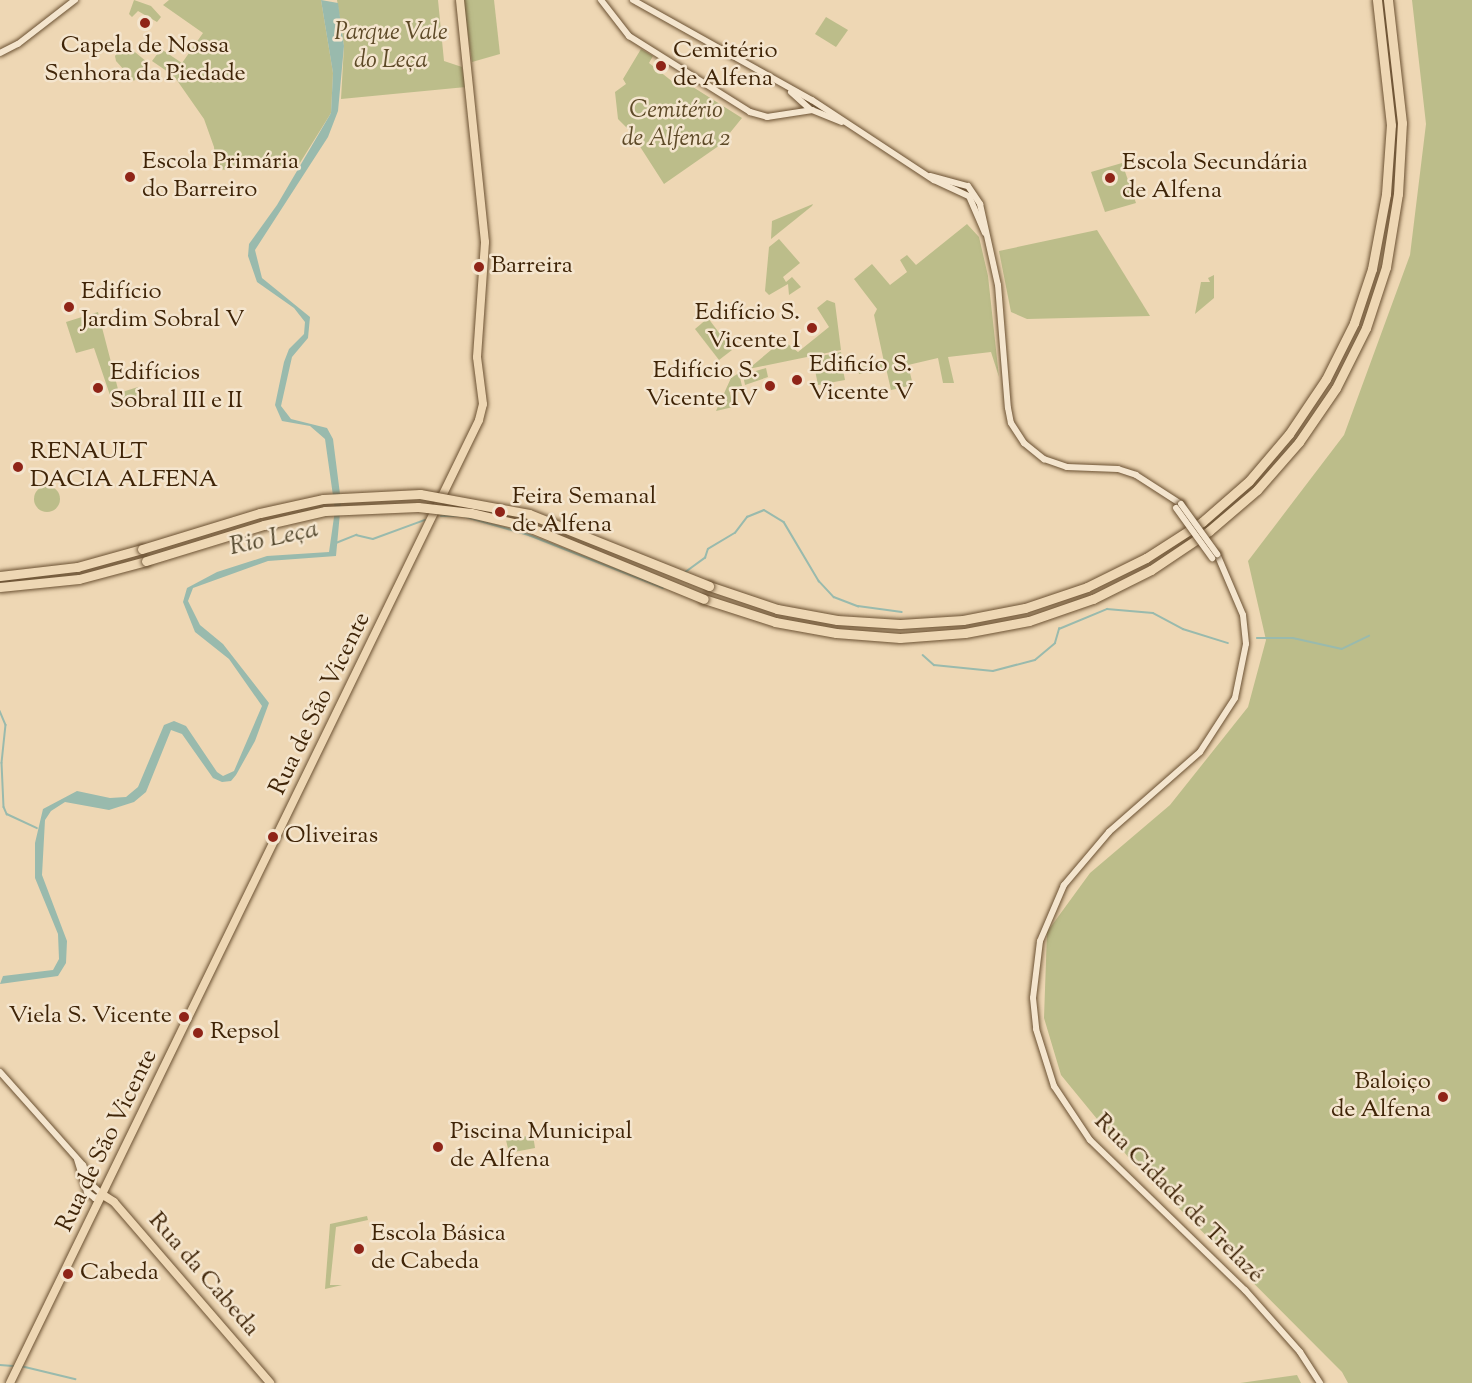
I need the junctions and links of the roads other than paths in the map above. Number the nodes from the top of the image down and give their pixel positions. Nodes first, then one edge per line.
1 (75, 0) edge
2 (460, 0) edge
3 (601, 0) edge
4 (633, 0) edge
5 (1377, 0) edge
6 (1388, 0) edge
7 (0, 53) edge
8 (789, 89) junction
9 (797, 92) junction
10 (800, 100) junction
11 (812, 110) junction
12 (791, 112) junction
13 (848, 124) junction
14 (930, 176) junction
15 (987, 237) junction
16 (0, 576) edge
17 (0, 587) edge
18 (0, 1072) edge
19 (103, 1196) junction
20 (10, 1383) edge
21 (270, 1383) edge
22 (1320, 1383) edge

1 - 7 street
2 - 19 main road, Rua de São Vicente
3 - 12 street
4 - 8 street
5 - 16 highway, bridge
6 - 17 highway, bridge
8 - 9 street
8 - 10 street
9 - 10 street
9 - 13 street
10 - 11 street
10 - 12 street
11 - 12 street
11 - 13 street
13 - 14 street
14 - 15 street
14 - 15 street
15 - 22 street, Rua Cidade de Trelazé, bridge
18 - 19 street
19 - 20 main road, Rua de São Vicente
19 - 21 main road, Rua da Cabeda

